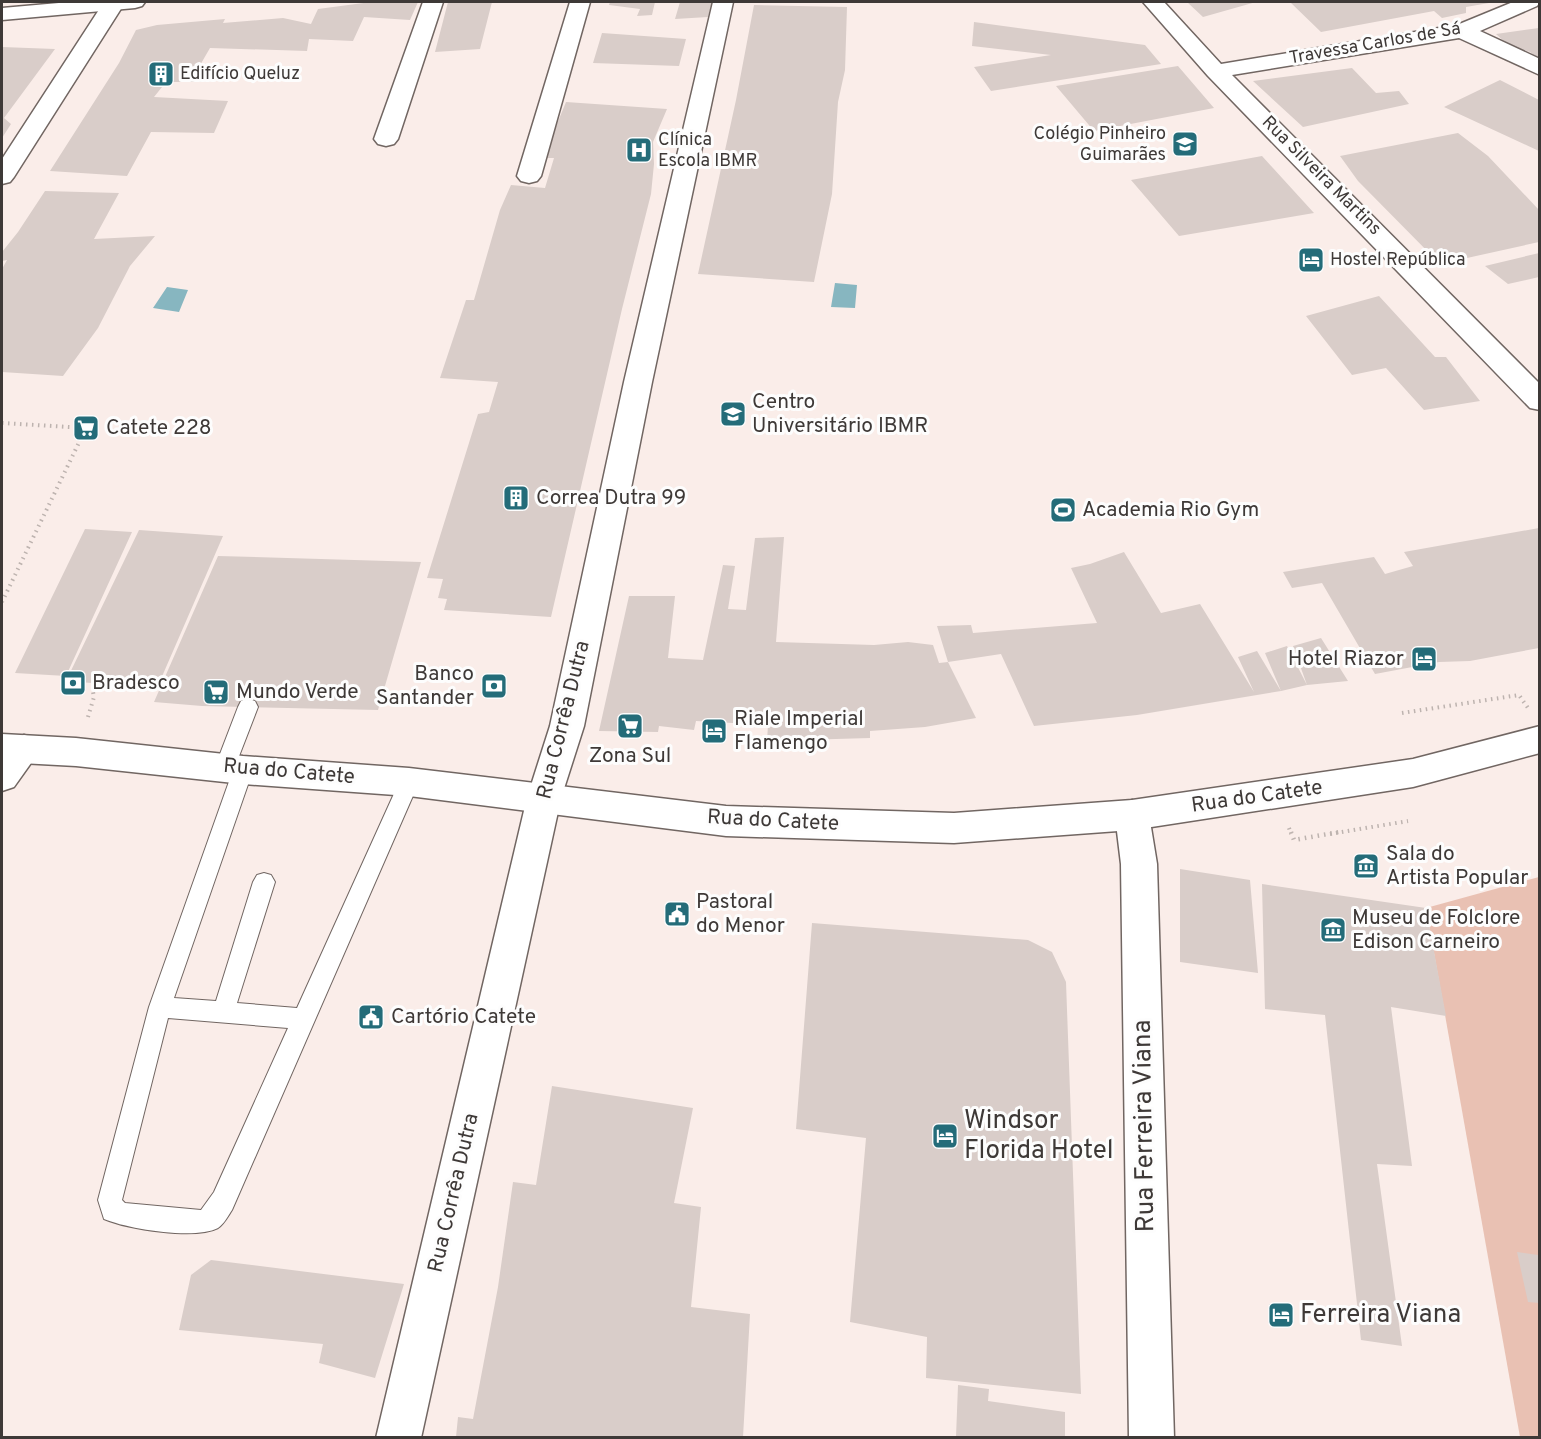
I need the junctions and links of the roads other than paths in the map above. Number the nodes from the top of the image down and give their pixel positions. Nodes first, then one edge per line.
1 (433, 2) edge
2 (580, 2) edge
3 (723, 2) edge
4 (1153, 2) edge
5 (1530, 2) edge
6 (124, 3) edge
7 (2, 14) edge
8 (1462, 31) junction
9 (1539, 68) edge
10 (1216, 71) junction
11 (386, 139) dead end
12 (2, 177) edge
13 (529, 177) dead end
14 (1539, 401) edge
15 (248, 707) dead end
16 (1539, 740) edge
17 (13, 748) edge
18 (234, 768) junction
19 (2, 777) edge
20 (409, 782) junction
21 (544, 798) junction
22 (1132, 815) junction
23 (264, 882) dead end
24 (160, 1007) junction
25 (223, 1013) junction
26 (304, 1019) junction
27 (398, 1437) edge
28 (1152, 1437) edge

1 - 11 street
2 - 13 street
3 - 21 street, Rua Corrêa Dutra
4 - 10 street, Rua Silveira Martins
5 - 8 street, Travessa Carlos de Sá
6 - 7 street
6 - 12 street
8 - 9 street
8 - 10 street, Travessa Carlos de Sá
10 - 14 street, Rua Silveira Martins
15 - 18 lane
16 - 22 street, Rua do Catete
17 - 18 street, Rua do Catete
17 - 19 street
18 - 20 street, Rua do Catete
18 - 24 lane
20 - 21 street, Rua do Catete
20 - 26 lane
21 - 22 street, Rua do Catete
21 - 27 street, Rua Corrêa Dutra
22 - 28 street, Rua Ferreira Viana
23 - 25 lane
24 - 25 lane
24 - 26 lane
25 - 26 lane

